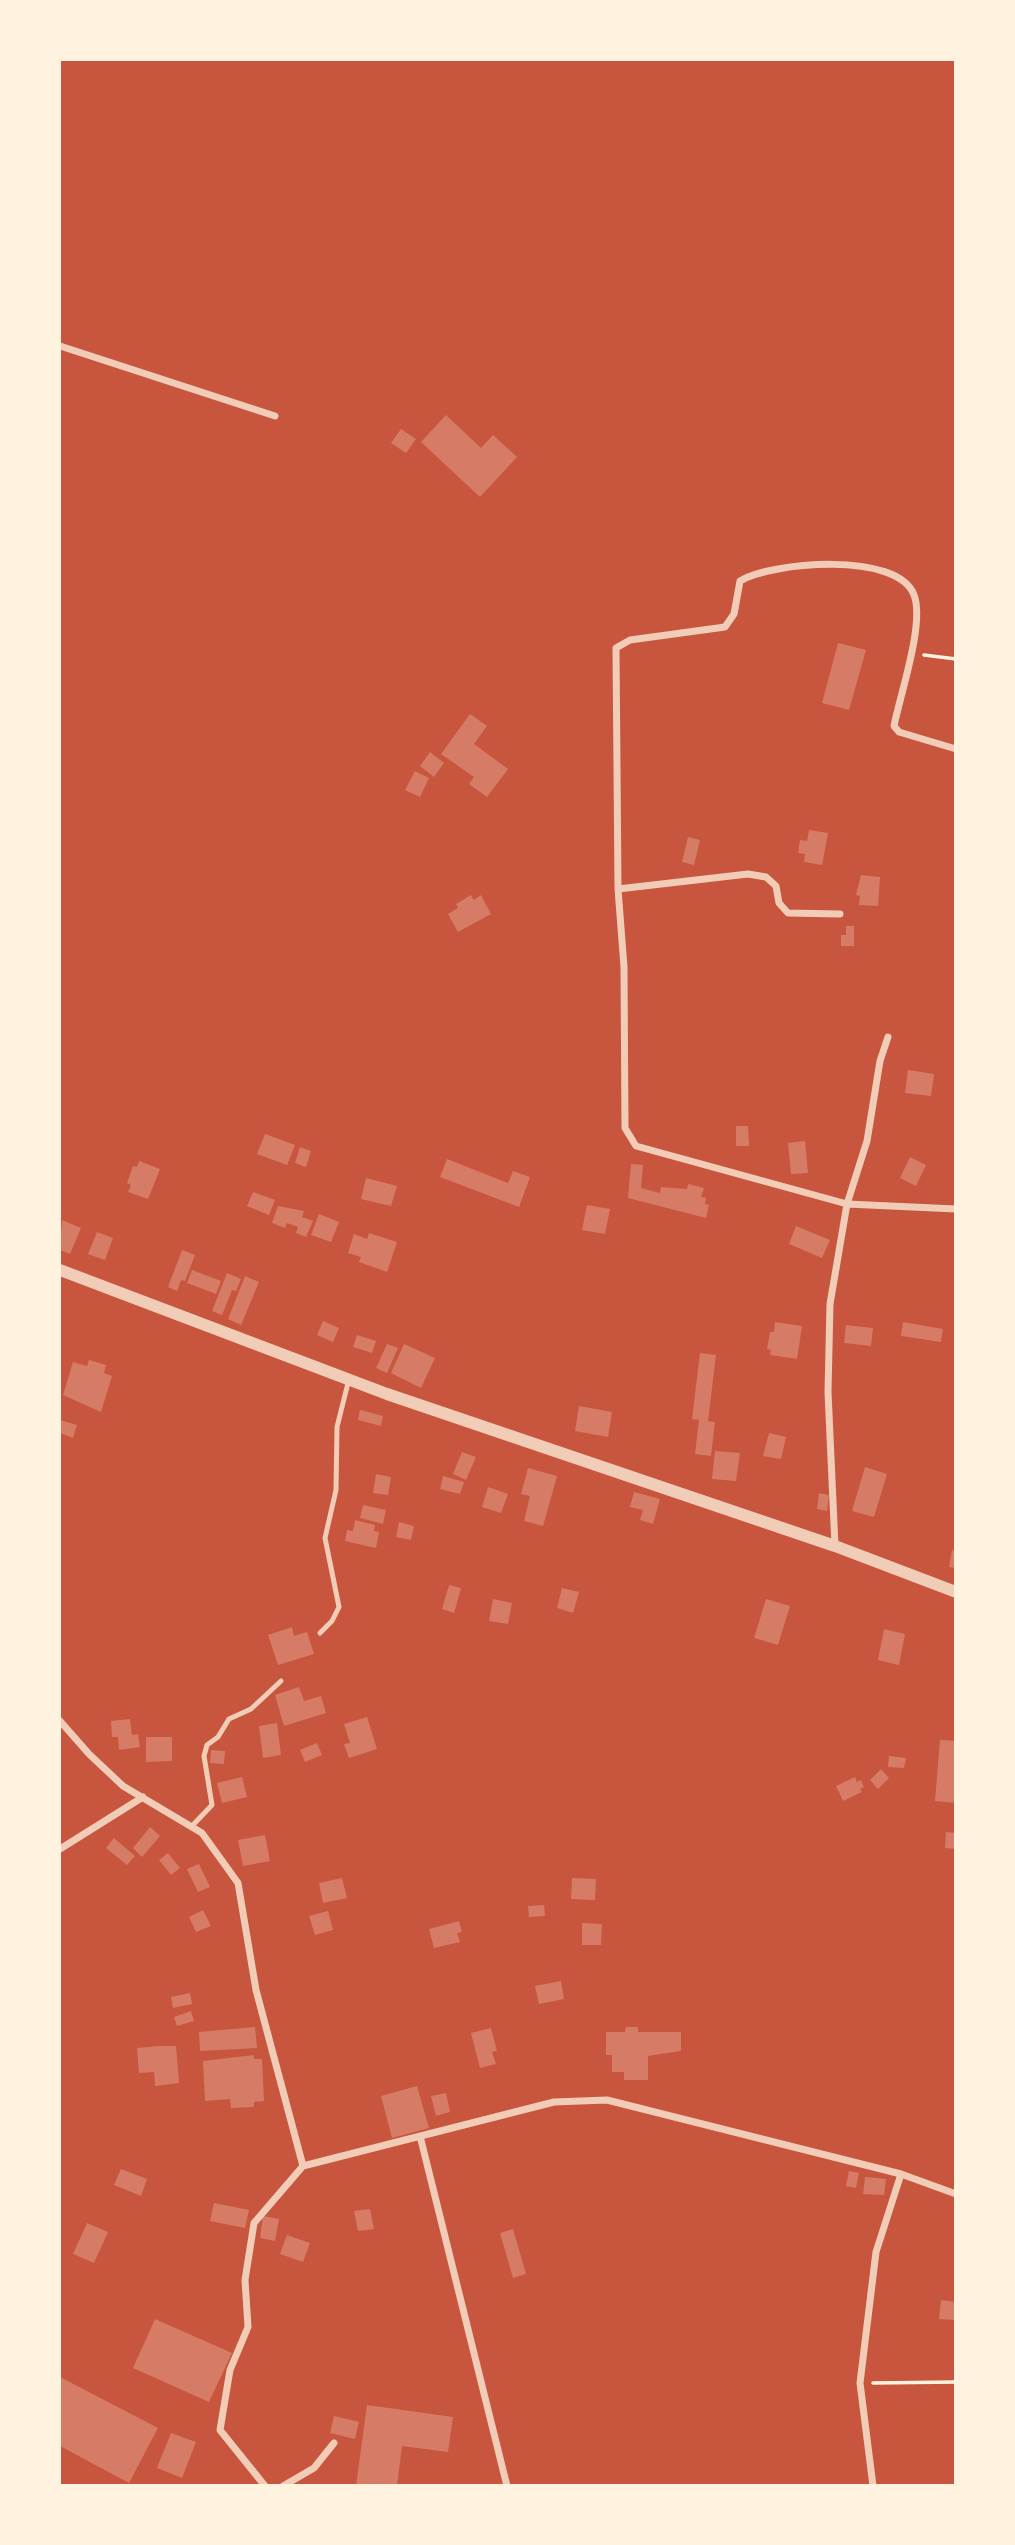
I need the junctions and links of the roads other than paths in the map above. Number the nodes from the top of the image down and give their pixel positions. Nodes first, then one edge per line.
1 (60, 346) edge
2 (275, 416) dead end
3 (956, 749) edge
4 (618, 889) junction
5 (840, 914) dead end
6 (888, 1037) dead end
7 (847, 1204) junction
8 (956, 1209) edge
9 (60, 1270) edge
10 (349, 1379) junction
11 (835, 1546) junction
12 (956, 1592) edge
13 (320, 1633) dead end
14 (281, 1681) dead end
15 (60, 1721) edge
16 (143, 1797) junction
17 (191, 1826) junction
18 (60, 1849) edge
19 (420, 2136) junction
20 (303, 2166) junction
21 (901, 2174) junction
22 (956, 2194) edge
23 (334, 2443) dead end
24 (265, 2486) edge
25 (283, 2486) edge
26 (506, 2486) edge
27 (873, 2486) edge

1 - 2 street
3 - 4 street
4 - 5 street
4 - 7 street
6 - 7 street
7 - 8 street
7 - 11 street
9 - 10 street
10 - 11 street
10 - 13 lane
11 - 12 street
14 - 17 lane
15 - 16 street
16 - 17 street
16 - 18 street
17 - 20 street
19 - 20 street
19 - 21 street
19 - 26 street
20 - 24 street
21 - 22 street
21 - 27 street
23 - 25 street

